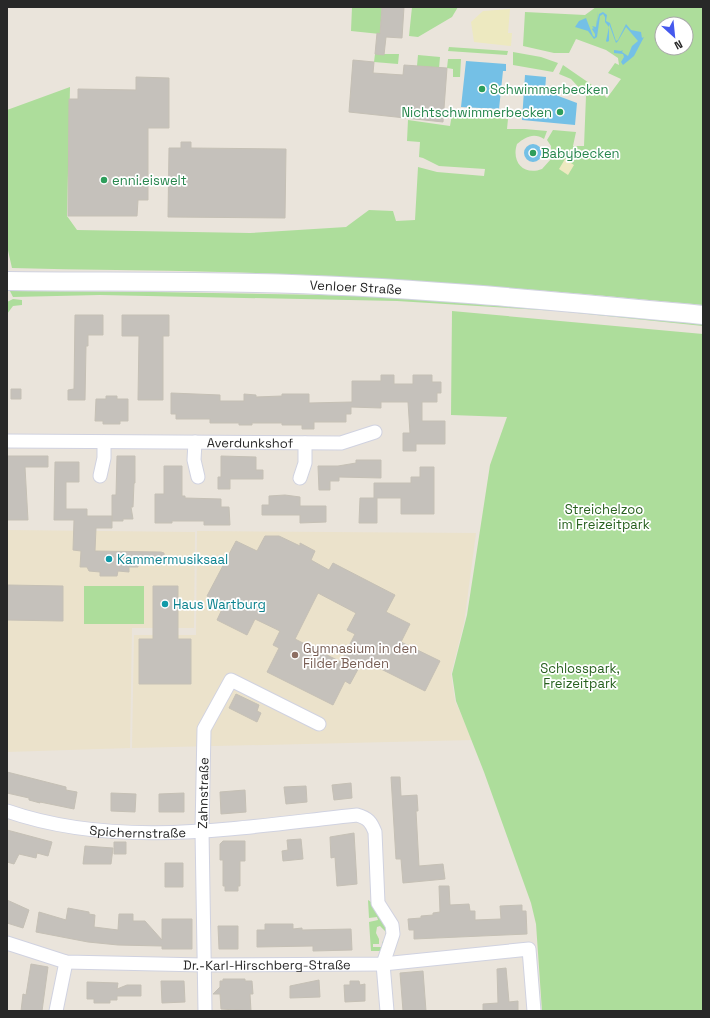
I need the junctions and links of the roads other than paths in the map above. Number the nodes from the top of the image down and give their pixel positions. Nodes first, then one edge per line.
1 (7, 281) edge
2 (703, 315) edge
3 (375, 432) dead end
4 (7, 441) edge
5 (104, 442) junction
6 (195, 442) junction
7 (305, 443) junction
8 (100, 476) dead end
9 (198, 477) dead end
10 (300, 478) dead end
11 (319, 724) dead end
12 (7, 811) edge
13 (202, 831) junction
14 (7, 943) edge
15 (66, 962) junction
16 (383, 964) junction
17 (203, 965) junction
18 (56, 1011) edge
19 (205, 1011) edge
20 (387, 1011) edge
21 (534, 1011) edge

1 - 2 main road, Venloer Straße
3 - 7 street, Averdunkshof
4 - 5 street, Averdunkshof
5 - 6 street, Averdunkshof
5 - 8 street
6 - 7 street, Averdunkshof
6 - 9 street, Averdunkshof
7 - 10 street, Averdunkshof
11 - 13 street, Zahnstraße
12 - 13 street, Spichernstraße
13 - 16 street, Spichernstraße
13 - 17 street, Zahnstraße
14 - 15 street, Dr.-Karl-Hirschberg-Straße
15 - 17 street, Dr.-Karl-Hirschberg-Straße
15 - 18 street
16 - 17 street, Dr.-Karl-Hirschberg-Straße
16 - 20 street
16 - 21 street, Dr.-Karl-Hirschberg-Straße
17 - 19 street, Zahnstraße

